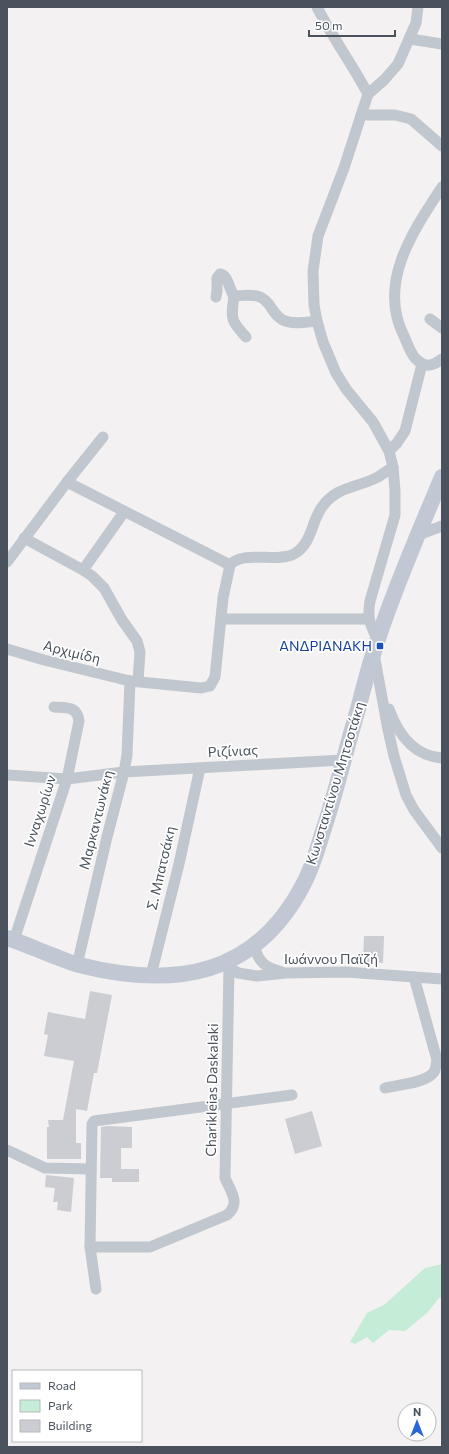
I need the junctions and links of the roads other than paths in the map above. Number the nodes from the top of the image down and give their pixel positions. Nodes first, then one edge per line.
1 (316, 7) edge
2 (418, 7) edge
3 (410, 39) junction
4 (442, 44) edge
5 (368, 94) junction
6 (361, 116) junction
7 (442, 146) edge
8 (442, 187) edge
9 (234, 296) junction
10 (216, 297) dead end
11 (430, 319) dead end
12 (317, 321) junction
13 (442, 328) edge
14 (246, 337) dead end
15 (442, 359) edge
16 (422, 364) junction
17 (103, 437) dead end
18 (390, 451) junction
19 (393, 467) junction
20 (442, 477) edge
21 (67, 482) junction
22 (124, 512) junction
23 (442, 526) edge
24 (418, 535) junction
25 (24, 538) junction
26 (7, 562) edge
27 (230, 565) junction
28 (83, 570) junction
29 (221, 619) junction
30 (368, 619) junction
31 (376, 646) junction
32 (7, 649) edge
33 (134, 681) junction
34 (382, 690) junction
35 (54, 707) dead end
36 (442, 758) edge
37 (343, 760) junction
38 (200, 768) junction
39 (124, 772) junction
40 (8, 775) edge
41 (67, 779) junction
42 (442, 848) edge
43 (9, 939) edge
44 (254, 946) junction
45 (262, 963) junction
46 (77, 965) junction
47 (226, 966) junction
48 (286, 973) junction
49 (151, 975) junction
50 (257, 976) junction
51 (414, 976) junction
52 (442, 979) edge
53 (385, 1088) dead end
54 (292, 1095) dead end
55 (226, 1103) junction
56 (7, 1150) edge
57 (90, 1169) junction
58 (90, 1247) junction
59 (96, 1289) dead end

1 - 5 street
2 - 3 street
3 - 4 street
3 - 5 street
5 - 6 street
6 - 7 street
6 - 12 street
8 - 16 street
9 - 10 street
9 - 12 street
9 - 14 street
11 - 13 street
12 - 18 street
15 - 16 street
16 - 18 street
17 - 21 street
18 - 19 street
19 - 27 street
19 - 30 street
20 - 24 main road, Κωνσταντίνου Μητσοτάκη
21 - 22 street
21 - 25 street
22 - 27 street
22 - 28 street
23 - 24 street
24 - 31 main road, Κωνσταντίνου Μητσοτάκη
25 - 26 street
25 - 28 street, Μαρκαντωνάκη
27 - 29 street
28 - 33 street, Μαρκαντωνάκη
29 - 30 street
29 - 33 street, Αρχιμίδη
30 - 31 street
31 - 34 street
31 - 37 main road, Κωνσταντίνου Μητσοτάκη
32 - 33 street, Αρχιμίδη
33 - 39 street, Μαρκαντωνάκη
34 - 36 street
34 - 42 street
35 - 41 street, Ινναχωρίων
37 - 38 street, Ριζίνιας
37 - 44 main road, Κωνσταντίνου Μητσοτάκη
38 - 39 street, Ριζίνιας
38 - 49 street, Σ. Μπατσάκη
39 - 41 street, Ριζίνιας
39 - 46 street, Μαρκαντωνάκη
40 - 41 street, Ριζίνιας
41 - 43 street, Ινναχωρίων
43 - 46 main road, Κωνσταντίνου Μητσοτάκη
44 - 45 street
44 - 47 main road, Κωνσταντίνου Μητσοτάκη
45 - 48 street
45 - 50 street
46 - 49 main road, Κωνσταντίνου Μητσοτάκη
47 - 49 main road, Κωνσταντίνου Μητσοτάκη
47 - 50 street, Ιωάννου Παϊζή
47 - 55 street, Charikleias Daskalaki
48 - 50 street, Ιωάννου Παϊζή
48 - 51 street, Ιωάννου Παϊζή
51 - 52 street, Ιωάννου Παϊζή
51 - 53 street
54 - 55 street
55 - 57 street
55 - 58 street, Charikleias Daskalaki
56 - 57 street
57 - 58 street
58 - 59 street

